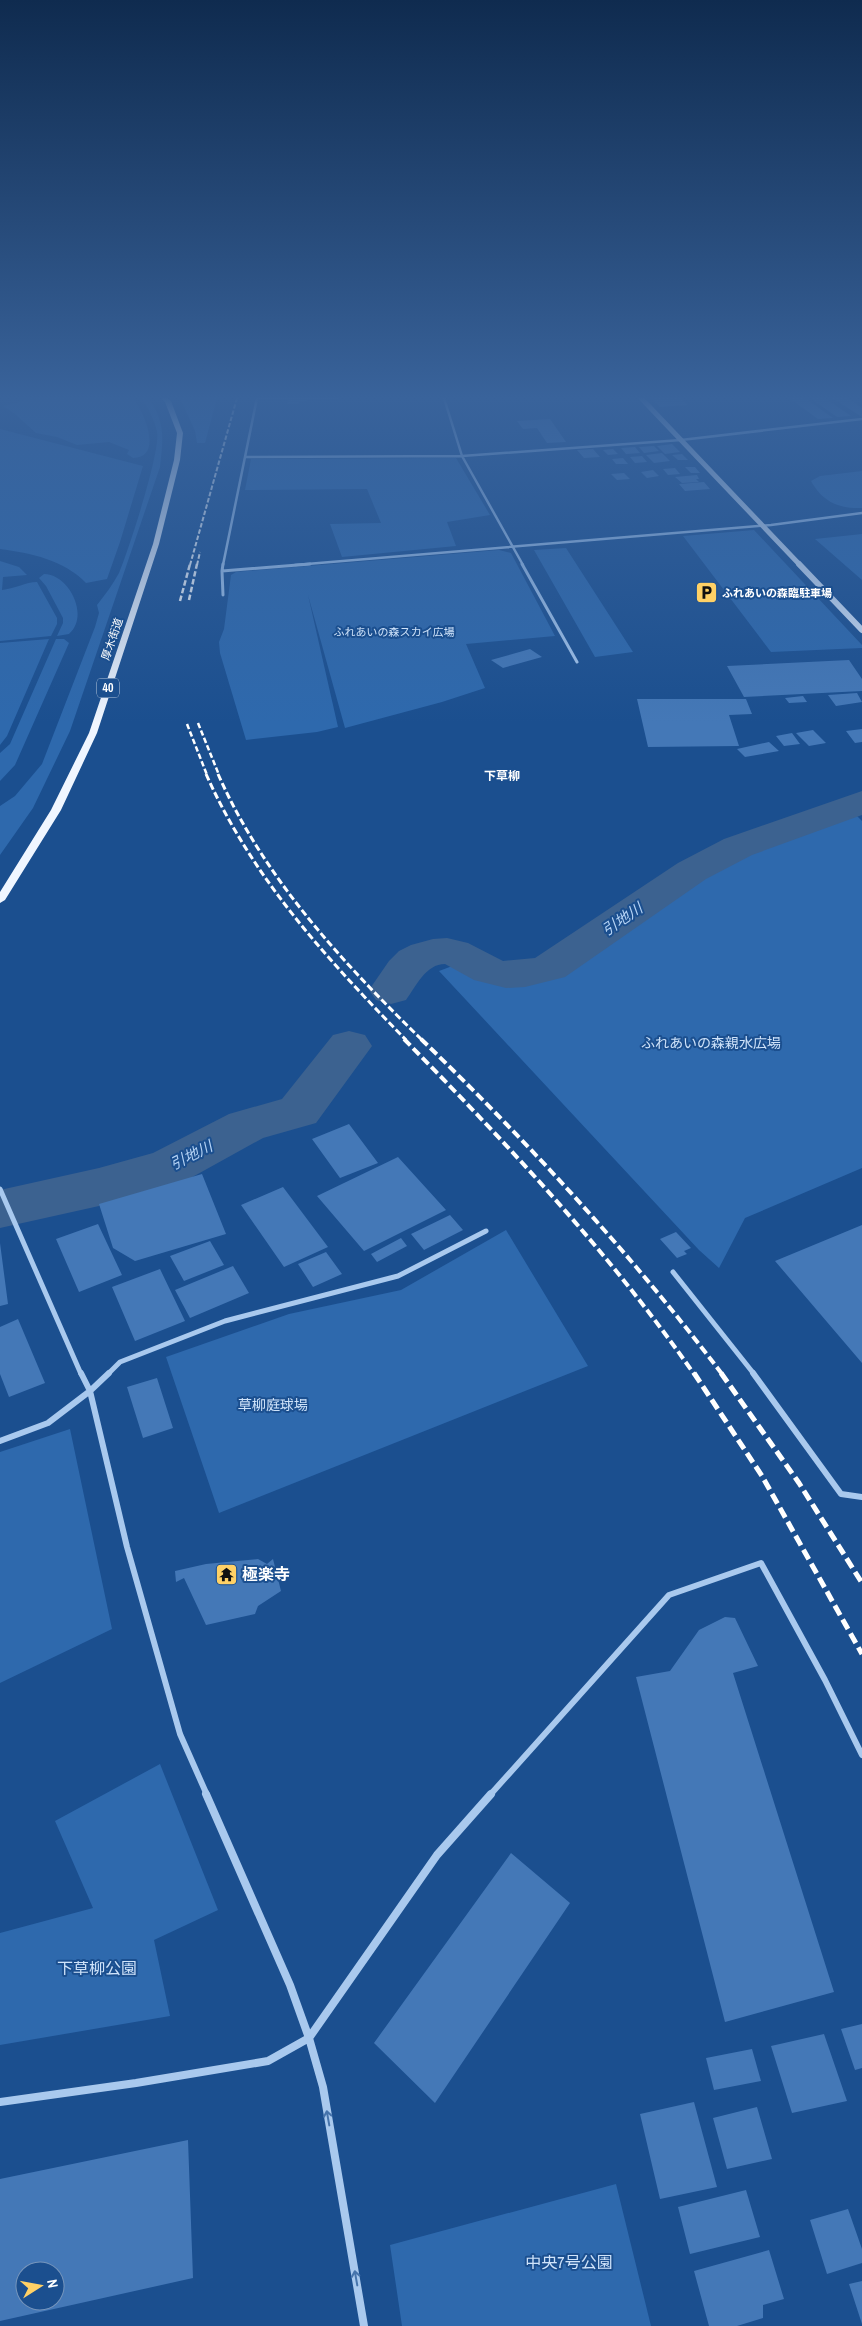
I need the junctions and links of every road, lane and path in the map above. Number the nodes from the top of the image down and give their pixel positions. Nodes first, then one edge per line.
1 (165, 507) edge
2 (236, 507) edge
3 (490, 507) edge
4 (745, 507) edge
5 (862, 513) edge
6 (763, 525) junction
7 (512, 546) junction
8 (222, 571) junction
9 (223, 595) dead end
10 (862, 630) edge
11 (577, 662) dead end
12 (0, 900) edge
13 (0, 1188) edge
14 (486, 1232) dead end
15 (672, 1272) dead end
16 (90, 1391) junction
17 (0, 1441) edge
18 (862, 1497) edge
19 (862, 1755) edge
20 (309, 2038) junction
21 (0, 2102) edge
22 (364, 2326) edge

1 - 12 main road, 厚木街道 / 40
2 - 8 street
3 - 7 street
4 - 6 street
5 - 6 street
6 - 7 street
6 - 10 street
7 - 8 street
7 - 11 street
8 - 9 street
13 - 16 street
14 - 16 street
15 - 18 street
16 - 17 street
16 - 20 street
19 - 20 street
20 - 21 street
22 -> 20 street

